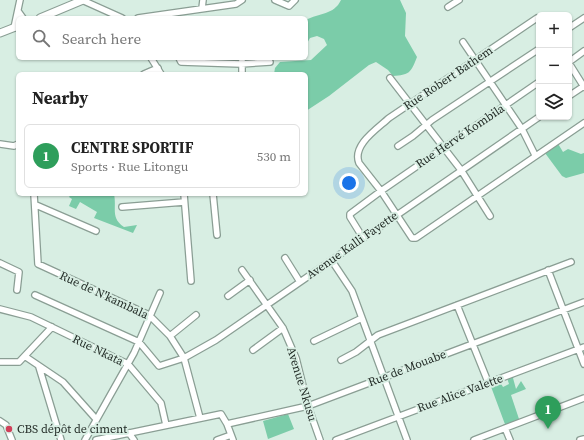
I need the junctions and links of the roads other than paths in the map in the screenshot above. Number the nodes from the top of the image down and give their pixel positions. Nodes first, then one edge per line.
1 (20, 0) edge
2 (82, 0) edge
3 (203, 0) edge
4 (242, 0) edge
5 (275, 0) edge
6 (295, 0) edge
7 (459, 0) edge
8 (448, 7) dead end
9 (202, 8) junction
10 (18, 11) junction
11 (178, 15) edge
12 (17, 16) edge
13 (21, 16) edge
14 (45, 16) edge
15 (118, 16) edge
16 (165, 16) edge
17 (584, 18) edge
18 (536, 20) edge
19 (572, 26) edge
20 (16, 27) edge
21 (0, 33) edge
22 (463, 42) dead end
23 (536, 51) edge
24 (584, 51) edge
25 (152, 60) edge
26 (180, 60) edge
27 (474, 60) junction
28 (242, 61) edge
29 (572, 61) edge
30 (270, 62) dead end
31 (158, 68) junction
32 (572, 68) edge
33 (149, 72) edge
34 (161, 72) edge
35 (242, 72) edge
36 (390, 78) dead end
37 (490, 83) junction
38 (536, 84) edge
39 (584, 86) edge
40 (572, 94) edge
41 (409, 104) junction
42 (506, 105) junction
43 (536, 119) edge
44 (584, 123) edge
45 (425, 126) junction
46 (522, 129) junction
47 (0, 144) edge
48 (398, 146) dead end
49 (16, 147) edge
50 (442, 148) junction
51 (535, 155) junction
52 (461, 170) junction
53 (381, 191) junction
54 (477, 195) junction
55 (34, 196) edge
56 (184, 196) edge
57 (213, 196) edge
58 (184, 202) junction
59 (36, 205) junction
60 (122, 207) dead end
61 (397, 215) junction
62 (490, 216) dead end
63 (96, 231) dead end
64 (217, 235) dead end
65 (363, 238) junction
66 (285, 258) dead end
67 (332, 261) junction
68 (572, 262) dead end
69 (0, 263) edge
70 (242, 270) dead end
71 (548, 270) junction
72 (250, 280) junction
73 (191, 281) dead end
74 (300, 282) junction
75 (16, 290) dead end
76 (160, 294) dead end
77 (35, 295) dead end
78 (228, 296) dead end
79 (584, 302) edge
80 (267, 303) junction
81 (457, 305) junction
82 (0, 309) edge
83 (563, 309) junction
84 (149, 315) junction
85 (196, 315) dead end
86 (362, 318) junction
87 (52, 327) junction
88 (283, 328) junction
89 (170, 336) junction
90 (314, 341) dead end
91 (370, 341) junction
92 (139, 342) junction
93 (473, 343) junction
94 (581, 348) edge
95 (252, 350) dead end
96 (26, 357) junction
97 (184, 358) junction
98 (341, 360) dead end
99 (0, 362) edge
100 (128, 364) junction
101 (584, 364) edge
102 (39, 367) junction
103 (383, 377) junction
104 (488, 382) junction
105 (584, 398) edge
106 (308, 406) junction
107 (398, 416) junction
108 (200, 418) junction
109 (96, 419) junction
110 (0, 421) edge
111 (227, 424) junction
112 (166, 425) junction
113 (505, 428) junction
114 (129, 433) junction
115 (232, 437) edge
116 (584, 439) edge
117 (12, 440) edge
118 (61, 440) edge
119 (85, 440) edge
120 (96, 440) edge
121 (134, 440) edge
122 (217, 440) edge
123 (320, 440) edge
124 (336, 440) edge
125 (407, 440) edge
126 (474, 440) edge
127 (510, 440) edge
128 (580, 440) edge

1 - 10 street
2 - 14 main road
2 - 15 street
3 - 9 street
4 - 9 street
5 - 6 street
7 - 8 street
9 - 11 street
10 - 12 street
10 - 13 street
11 - 16 street
17 - 19 street
18 - 27 street, Rue Robert Bathem
20 - 21 main road
22 - 27 street
23 - 37 street
24 - 29 street
25 - 31 street
26 - 28 street
27 - 37 street
27 - 41 street, Rue Robert Bathem
28 - 30 street
28 - 35 street
31 - 33 street
31 - 34 street
32 - 39 street
36 - 41 street
37 - 42 street
37 - 45 street
38 - 42 street, Rue Hervé Kombila
39 - 40 street
41 - 45 street
41 - 53 street, Rue Robert Bathem
42 - 46 street
42 - 50 street, Rue Hervé Kombila
43 - 46 street, Avenue Kalli Fayette
44 - 51 street
45 - 48 street
45 - 50 street
46 - 51 street
46 - 52 street, Avenue Kalli Fayette
47 - 49 street
50 - 52 street
50 - 53 street, Rue Hervé Kombila
51 - 54 street
52 - 54 street
52 - 61 street, Avenue Kalli Fayette
53 - 61 street
53 - 65 street, Rue Hervé Kombila
54 - 61 street
54 - 62 street
55 - 59 street
56 - 58 street
57 - 64 street
58 - 60 street
58 - 73 street
59 - 63 street
59 - 84 street, Rue de N'kambala
61 - 65 street, Avenue Kalli Fayette
65 - 67 street, Avenue Kalli Fayette
66 - 74 street
67 - 74 street, Avenue Kalli Fayette
67 - 86 street
68 - 71 street
69 - 75 street
70 - 72 street, Avenue Nkusu
71 - 81 street
71 - 83 street
72 - 78 street
72 - 80 street, Avenue Nkusu
74 - 80 street, Avenue Kalli Fayette
76 - 84 street
77 - 92 street
79 - 83 street, Rue de Mouabe
80 - 88 street, Avenue Nkusu
80 - 97 street, Avenue Kalli Fayette
81 - 91 street
81 - 93 street
82 - 87 street, Rue Nkata
83 - 93 street, Rue de Mouabe
83 - 94 street
84 - 89 street, Rue de N'kambala
84 - 92 street
85 - 89 street
86 - 90 street
86 - 91 street
87 - 96 street
87 - 100 street, Rue Nkata
88 - 95 street
88 - 106 street, Avenue Nkusu
89 - 97 street, Rue de N'kambala
91 - 98 street
91 - 103 street
92 - 97 street, Avenue Kalli Fayette
92 - 100 street
93 - 103 street, Rue de Mouabe
93 - 104 street
94 - 101 street
94 - 104 street, Rue Alice Valette
96 - 99 street
96 - 102 street
97 - 108 street, Rue de N'kambala
100 - 109 street
100 - 112 street, Rue Nkata
102 - 109 street
102 - 118 street
103 - 106 street, Rue de Mouabe
103 - 107 street
104 - 107 street, Rue Alice Valette
105 - 113 street
106 - 111 street, Rue de Mouabe
106 - 123 street, Avenue Nkusu
107 - 124 street, Rue Alice Valette
107 - 125 street
108 - 111 street
108 - 112 street
109 - 119 street
110 - 117 street
111 - 115 street
112 - 114 street
113 - 126 street
113 - 127 street
114 - 120 street
114 - 121 street
115 - 122 street
116 - 128 street

